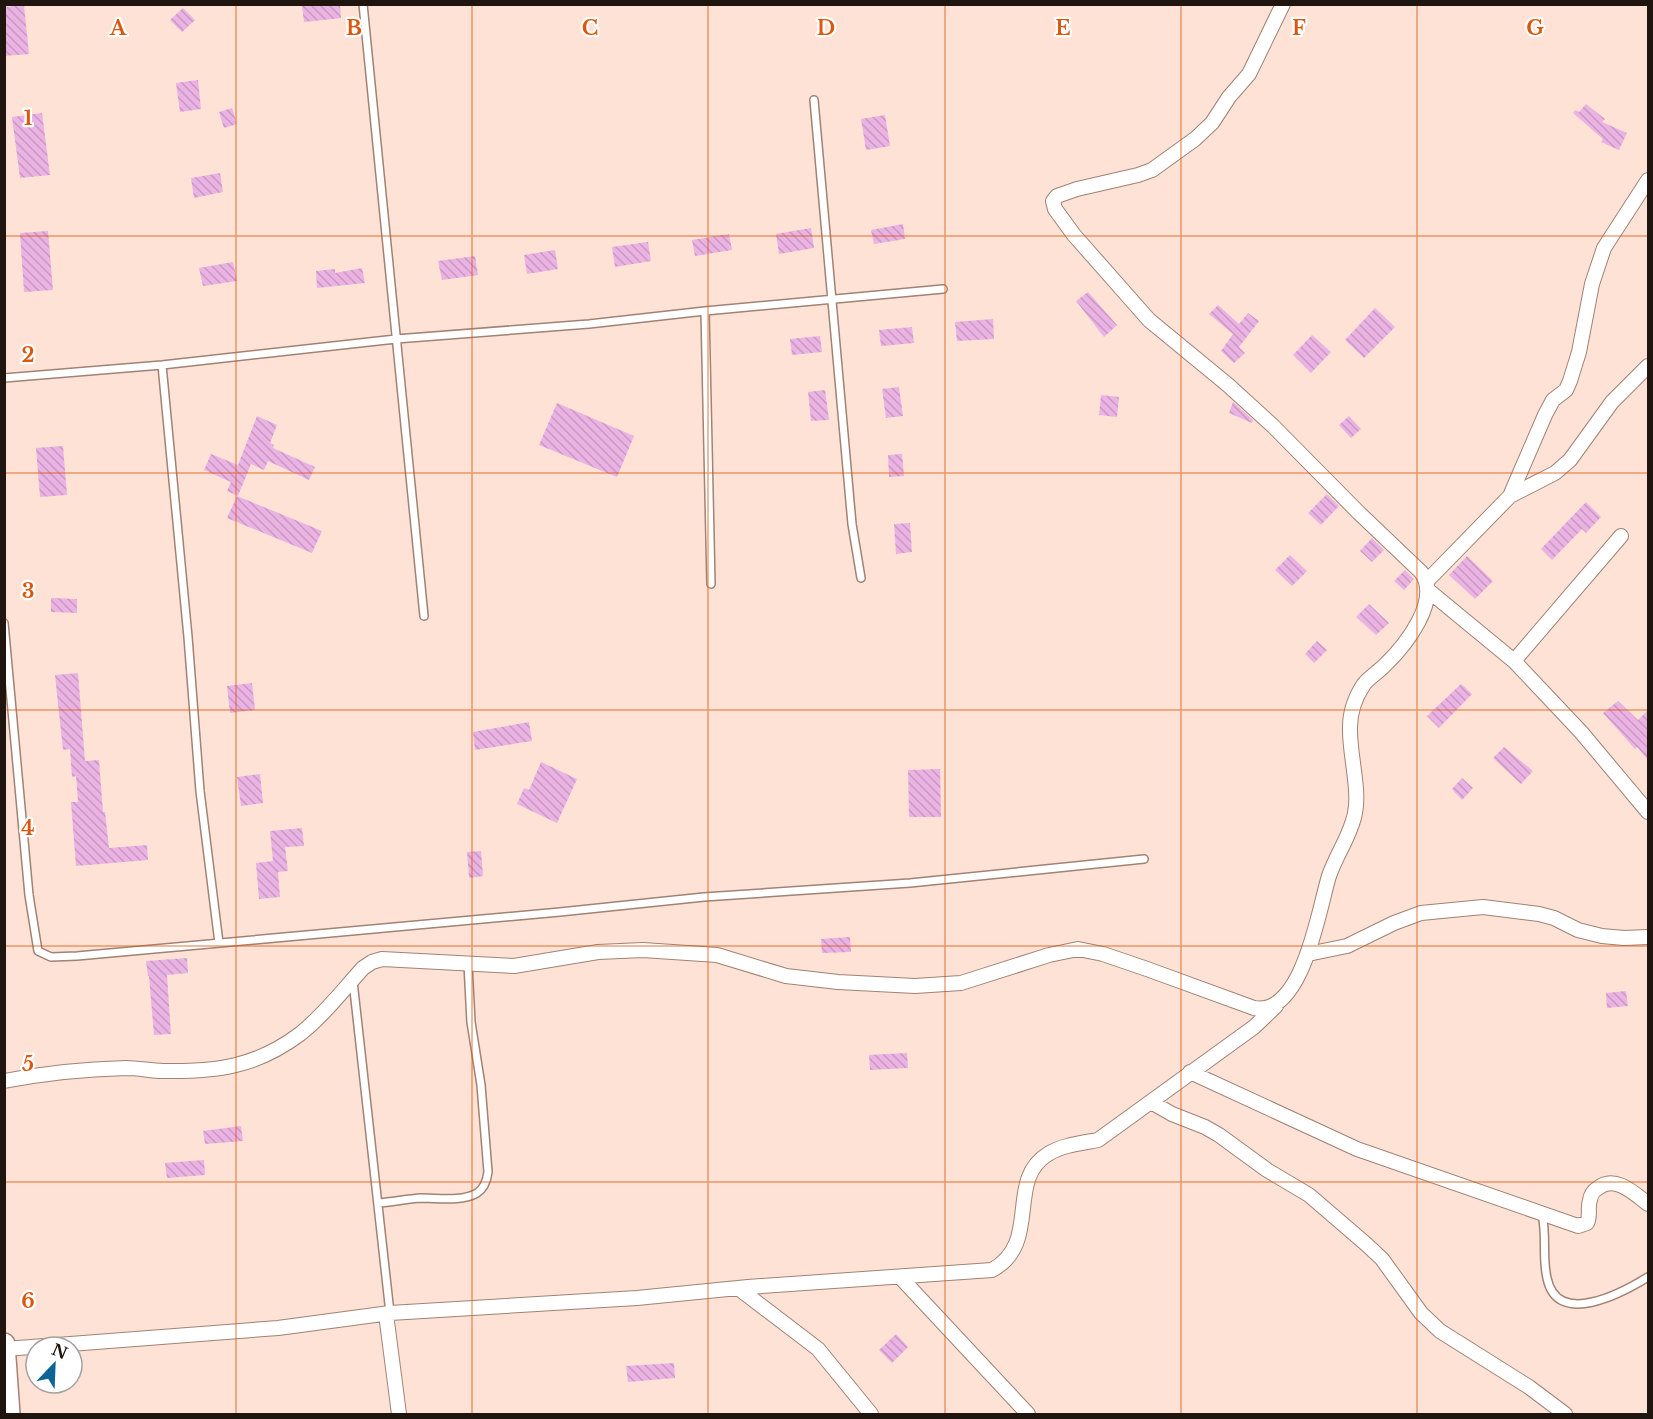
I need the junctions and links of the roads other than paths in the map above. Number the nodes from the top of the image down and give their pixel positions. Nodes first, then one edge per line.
1 (363, 4) edge
2 (1283, 4) edge
3 (814, 100) dead end
4 (1648, 180) edge
5 (943, 289) dead end
6 (833, 298) junction
7 (705, 311) junction
8 (396, 339) junction
9 (162, 365) junction
10 (1648, 366) edge
11 (4, 378) edge
12 (1510, 496) junction
13 (1621, 536) dead end
14 (861, 578) dead end
15 (711, 584) dead end
16 (1428, 586) junction
17 (424, 616) dead end
18 (4, 623) edge
19 (1514, 661) junction
20 (1648, 812) edge
21 (1144, 859) dead end
22 (1648, 937) edge
23 (219, 942) junction
24 (1308, 954) junction
25 (468, 964) junction
26 (353, 979) junction
27 (1284, 998) junction
28 (1190, 1072) junction
29 (4, 1082) edge
30 (1151, 1102) junction
31 (378, 1203) junction
32 (1648, 1204) edge
33 (1542, 1214) junction
34 (1648, 1277) edge
35 (901, 1278) junction
36 (738, 1288) junction
37 (388, 1313) junction
38 (4, 1344) edge
39 (5, 1349) edge
40 (9, 1414) edge
41 (399, 1414) edge
42 (871, 1414) edge
43 (1028, 1414) edge
44 (1564, 1414) edge

1 - 8 lane
2 - 16 street
3 - 6 lane
4 - 12 street
5 - 6 lane
6 - 7 lane
6 - 14 lane
7 - 8 lane
7 - 15 lane
8 - 9 lane
8 - 17 lane
9 - 11 lane
9 - 23 lane
10 - 12 street
12 - 16 street
13 - 19 street
16 - 19 street
16 - 24 street
18 - 23 lane
19 - 20 street
21 - 23 lane
22 - 24 street
24 - 27 street
25 - 26 street
25 - 27 street
25 - 31 lane
26 - 29 street
26 - 31 lane
27 - 28 street
28 - 30 street
28 - 33 street
30 - 35 street
30 - 44 street
31 - 37 lane
32 - 33 street
33 - 34 lane
35 - 36 street
35 - 43 street
36 - 37 street
36 - 42 street
37 - 39 street
37 - 41 street
38 - 39 main road
39 - 40 main road

